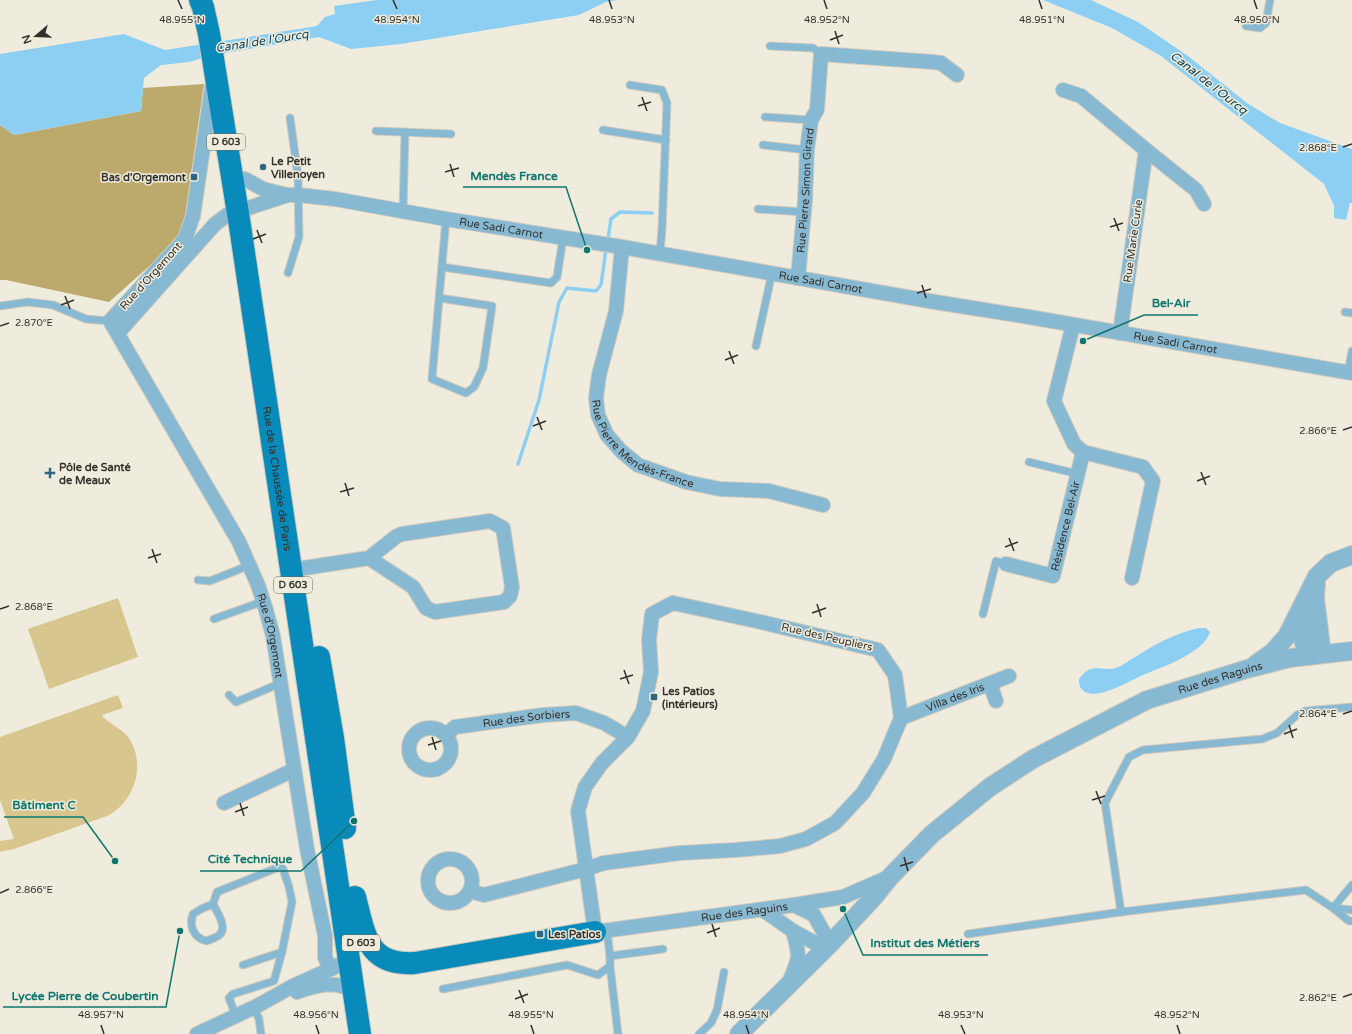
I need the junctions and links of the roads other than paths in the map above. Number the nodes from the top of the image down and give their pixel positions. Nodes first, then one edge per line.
1 (200, 0) edge
2 (214, 0) edge
3 (1270, 0) edge
4 (1246, 26) dead end
5 (215, 33) junction
6 (770, 46) dead end
7 (821, 54) junction
8 (221, 72) junction
9 (957, 75) dead end
10 (630, 86) dead end
11 (1063, 90) dead end
12 (765, 117) dead end
13 (290, 118) dead end
14 (811, 120) junction
15 (603, 130) dead end
16 (376, 131) dead end
17 (406, 132) junction
18 (451, 134) dead end
19 (666, 140) junction
20 (763, 145) dead end
21 (807, 150) junction
22 (1146, 150) junction
23 (245, 180) junction
24 (293, 195) junction
25 (1204, 204) dead end
26 (758, 209) dead end
27 (244, 210) junction
28 (403, 211) junction
29 (804, 212) junction
30 (193, 216) junction
31 (446, 219) junction
32 (215, 224) junction
33 (563, 238) junction
34 (622, 247) junction
35 (660, 253) junction
36 (442, 267) junction
37 (288, 273) dead end
38 (772, 273) junction
39 (798, 278) junction
40 (439, 298) junction
41 (0, 306) edge
42 (1073, 325) junction
43 (114, 327) junction
44 (1120, 333) junction
45 (756, 346) dead end
46 (1352, 351) edge
47 (1350, 373) edge
48 (1083, 452) junction
49 (1029, 462) dead end
50 (1078, 474) junction
51 (823, 505) dead end
52 (1352, 555) edge
53 (369, 558) junction
54 (1006, 564) joint
55 (250, 565) junction
56 (304, 568) junction
57 (1317, 576) junction
58 (1132, 578) dead end
59 (198, 580) dead end
60 (1308, 594) junction
61 (264, 601) junction
62 (983, 614) dead end
63 (214, 619) dead end
64 (1352, 651) edge
65 (1315, 655) junction
66 (1247, 670) junction
67 (1009, 676) dead end
68 (281, 683) junction
69 (990, 684) junction
70 (229, 695) dead end
71 (996, 701) dead end
72 (1352, 707) edge
73 (901, 718) junction
74 (446, 735) dead end
75 (628, 738) junction
76 (294, 772) junction
77 (224, 804) dead end
78 (586, 869) junction
79 (890, 877) junction
80 (1352, 885) edge
81 (470, 891) dead end
82 (354, 897) junction
83 (213, 904) junction
84 (794, 905) junction
85 (1333, 908) junction
86 (763, 910) junction
87 (1352, 910) edge
88 (1121, 912) junction
89 (1351, 921) edge
90 (793, 931) junction
91 (601, 932) junction
92 (968, 934) dead end
93 (830, 944) junction
94 (663, 948) dead end
95 (282, 952) junction
96 (610, 956) junction
97 (341, 963) junction
98 (243, 966) dead end
99 (610, 966) junction
100 (724, 972) dead end
101 (789, 984) junction
102 (443, 989) dead end
103 (360, 990) junction
104 (256, 1007) junction
105 (236, 1016) junction
106 (197, 1034) edge
107 (261, 1034) edge
108 (360, 1034) edge
109 (374, 1034) edge
110 (618, 1034) edge
111 (699, 1034) edge
112 (739, 1034) edge

1 - 5 main road, Rue de la Chaussée de Paris / D 603
2 - 5 main road, Rue de la Chaussée de Paris / D 603
3 - 4 lane
5 - 8 main road, Rue de la Chaussée de Paris / D 603
6 - 7 lane
7 - 9 street
7 - 14 street, Rue Pierre Simon Girard
8 - 23 main road, Rue de la Chaussée de Paris / D 603
8 - 27 main road, Rue de la Chaussée de Paris / D 603
8 - 30 street, Rue d'Orgemont
10 - 19 lane
11 - 22 street
12 - 14 lane
13 - 24 lane
14 - 21 street, Rue Pierre Simon Girard
15 - 19 lane
16 - 17 lane
17 - 18 lane
17 - 28 lane
19 - 35 lane
20 - 21 lane
21 - 29 street, Rue Pierre Simon Girard
22 - 25 street
22 - 44 street, Rue Marie Curie
23 - 24 street, Rue Sadi Carnot
23 - 27 main road, Rue de la Chaussée de Paris / D 603
24 - 27 street, Rue Sadi Carnot
24 - 28 street, Rue Sadi Carnot
24 - 37 lane
26 - 29 lane
27 - 32 street, Rue d'Orgemont
27 - 56 main road, Rue de la Chaussée de Paris / D 603
27 - 97 main road, Rue de la Chaussée de Paris / D 603
28 - 31 street, Rue Sadi Carnot
29 - 39 street, Rue Pierre Simon Girard
30 - 32 street
30 - 43 street, Rue d'Orgemont
31 - 33 street, Rue Sadi Carnot
31 - 36 lane
32 - 43 street, Rue d'Orgemont
33 - 34 street, Rue Sadi Carnot
33 - 36 lane
34 - 35 street, Rue Sadi Carnot
34 - 51 street, Rue Pierre Mendès-France
35 - 38 street, Rue Sadi Carnot
36 - 40 lane
38 - 39 street, Rue Sadi Carnot
38 - 45 lane
39 - 42 street, Rue Sadi Carnot
40 - 40 lane
41 - 43 lane
42 - 44 street, Rue Sadi Carnot
42 - 48 street
43 - 55 street, Rue d'Orgemont
44 - 47 street, Rue Sadi Carnot
46 - 47 lane
48 - 50 street, Résidence Bel-Air
48 - 58 street
49 - 50 lane
50 - 54 street, Résidence Bel-Air
52 - 57 street
53 - 53 street
53 - 56 street
54 - 62 lane
55 - 59 lane
55 - 61 street, Rue d'Orgemont
56 - 82 main road, Rue de la Chaussée de Paris / D 603
57 - 60 street
57 - 65 street
60 - 65 street
60 - 66 street
61 - 63 lane
61 - 68 street, Rue d'Orgemont
64 - 65 street, Rue des Raguins
65 - 66 street, Rue des Raguins
66 - 79 street, Rue des Raguins
67 - 69 street, Villa des Iris
68 - 70 lane
68 - 76 street, Rue d'Orgemont
69 - 71 street
69 - 73 street, Villa des Iris
72 - 88 lane
73 - 75 street, Rue des Peupliers
73 - 78 street
74 - 75 street, Rue des Sorbiers
75 - 78 street, Rue des Peupliers
76 - 77 street
76 - 97 street, Rue d'Orgemont
78 - 81 street
78 - 91 street, Rue des Peupliers
79 - 84 street, Rue des Raguins
79 - 93 street, Rue des Raguins
80 - 85 lane
82 - 91 main road
82 - 103 main road, D 603
83 - 83 lane
83 - 95 lane
84 - 86 street, Rue des Raguins
84 - 93 street
85 - 87 lane
85 - 88 lane
85 - 89 lane
86 - 90 street
86 - 91 street, Rue des Raguins
88 - 92 lane
90 - 93 street
90 - 101 street
91 - 96 lane
93 - 101 street, Rue des Raguins
94 - 96 lane
95 - 98 lane
95 - 105 lane
96 - 99 lane
97 - 103 main road, D 603
97 - 104 street
99 - 102 lane
99 - 110 lane
100 - 111 lane
101 - 112 street, Rue des Raguins
103 - 104 street
103 - 108 main road, D 603
103 - 109 main road, D 603
104 - 105 street
104 - 107 lane
105 - 106 street

